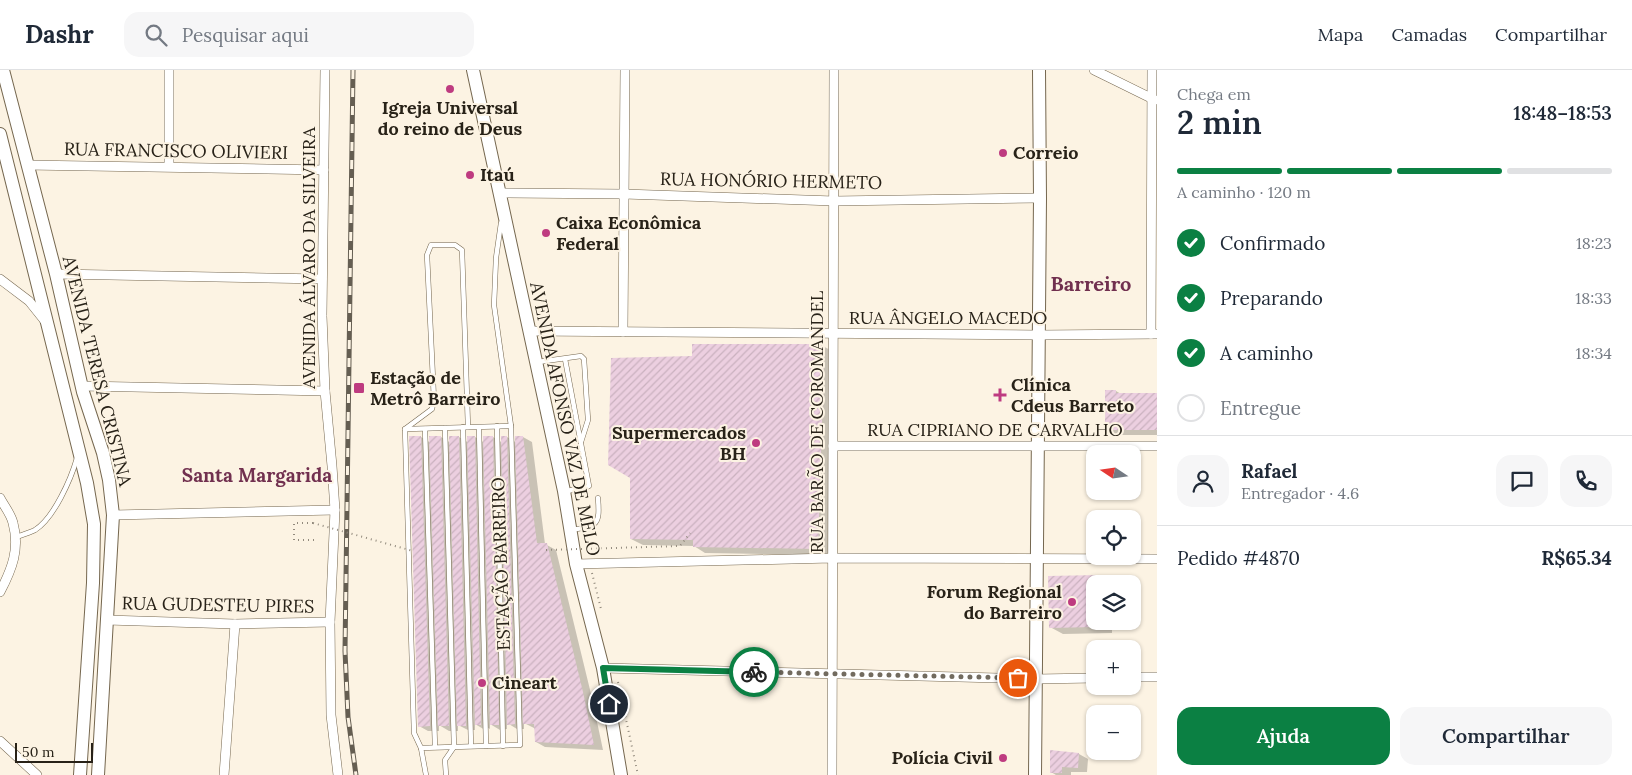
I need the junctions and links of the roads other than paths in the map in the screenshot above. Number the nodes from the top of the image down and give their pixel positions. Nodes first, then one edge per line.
1 (3, 70) edge
2 (169, 70) edge
3 (325, 70) edge
4 (473, 70) edge
5 (625, 70) edge
6 (834, 70) edge
7 (1039, 70) edge
8 (1094, 70) edge
9 (1152, 70) edge
10 (1154, 99) edge
11 (0, 134) edge
12 (27, 164) junction
13 (169, 166) junction
14 (324, 170) junction
15 (500, 193) junction
16 (624, 194) junction
17 (1040, 198) junction
18 (834, 200) junction
19 (504, 209) junction
20 (56, 274) junction
21 (0, 278) edge
22 (322, 279) junction
23 (47, 324) junction
24 (529, 331) junction
25 (623, 332) junction
26 (834, 334) junction
27 (1154, 334) edge
28 (1038, 335) junction
29 (565, 359) junction
30 (536, 362) junction
31 (82, 386) junction
32 (325, 391) junction
33 (498, 426) junction
34 (511, 426) junction
35 (465, 427) junction
36 (425, 428) junction
37 (445, 428) junction
38 (479, 428) junction
39 (405, 429) junction
40 (581, 444) junction
41 (833, 446) junction
42 (1038, 446) junction
43 (1157, 446) edge
44 (79, 452) junction
45 (564, 491) junction
46 (0, 498) edge
47 (598, 498) dead end
48 (334, 510) junction
49 (113, 515) junction
50 (570, 530) junction
51 (15, 537) junction
52 (832, 558) junction
53 (1037, 559) junction
54 (1157, 559) edge
55 (576, 564) junction
56 (0, 592) edge
57 (107, 620) junction
58 (330, 622) junction
59 (235, 624) junction
60 (603, 668) junction
61 (833, 674) junction
62 (1141, 677) edge
63 (1157, 677) edge
64 (1086, 678) edge
65 (1036, 679) junction
66 (0, 741) edge
67 (471, 746) junction
68 (486, 746) junction
69 (503, 746) junction
70 (454, 747) junction
71 (421, 748) junction
72 (435, 748) junction
73 (37, 775) edge
74 (80, 775) edge
75 (98, 775) edge
76 (224, 775) edge
77 (338, 775) edge
78 (426, 775) edge
79 (446, 775) edge
80 (621, 775) edge
81 (832, 775) edge
82 (1036, 775) edge

1 - 12 main road, AVENIDA TERESA CRISTINA
2 - 13 street
3 - 14 street, AVENIDA ÁLVARO DA SILVEIRA
4 - 15 main road, AVENIDA AFONSO VAZ DE MELO
5 - 16 street
6 - 18 street, RUA BARÃO DE COROMANDEL
7 - 17 main road
8 - 10 street
9 - 10 street
10 - 27 street
11 - 23 main road, AVENIDA TERESA CRISTINA
12 - 13 street, RUA FRANCISCO OLIVIERI
12 - 20 main road, AVENIDA TERESA CRISTINA
13 - 14 street, RUA FRANCISCO OLIVIERI
14 - 22 street, AVENIDA ÁLVARO DA SILVEIRA
15 - 16 street, RUA HONÓRIO HERMETO
15 - 19 main road, AVENIDA AFONSO VAZ DE MELO
16 - 18 street, RUA HONÓRIO HERMETO
16 - 25 street
17 - 18 street, RUA HONÓRIO HERMETO
17 - 28 main road
18 - 26 street, RUA BARÃO DE COROMANDEL
19 - 24 main road, AVENIDA AFONSO VAZ DE MELO
19 - 34 lane, ESTAÇÃO BARREIRO
20 - 22 street
20 - 31 main road, AVENIDA TERESA CRISTINA
21 - 23 street
22 - 32 street, AVENIDA ÁLVARO DA SILVEIRA
23 - 44 main road, AVENIDA TERESA CRISTINA
24 - 25 street, RUA ÂNGELO MACEDO
24 - 30 main road, AVENIDA AFONSO VAZ DE MELO
25 - 26 street, RUA ÂNGELO MACEDO
26 - 28 street, RUA ÂNGELO MACEDO
26 - 41 street, RUA BARÃO DE COROMANDEL
27 - 28 street, RUA ÂNGELO MACEDO
28 - 42 main road
29 - 30 lane
29 - 40 lane
29 - 40 lane
30 - 45 main road, AVENIDA AFONSO VAZ DE MELO
31 - 32 street
31 - 49 main road, AVENIDA TERESA CRISTINA
32 - 48 street, AVENIDA ÁLVARO DA SILVEIRA
33 - 34 lane
33 - 38 lane
33 - 69 lane, ESTAÇÃO BARREIRO
34 - 69 lane, ESTAÇÃO BARREIRO
35 - 37 lane
35 - 38 lane
35 - 39 lane, ESTAÇÃO BARREIRO
35 - 67 lane, ESTAÇÃO BARREIRO
36 - 37 lane
36 - 39 lane
36 - 72 lane
37 - 70 lane
38 - 68 lane, ESTAÇÃO BARREIRO
39 - 71 lane
40 - 45 lane
41 - 42 street, RUA CIPRIANO DE CARVALHO
41 - 52 street, RUA BARÃO DE COROMANDEL
42 - 43 street, RUA CIPRIANO DE CARVALHO
42 - 53 main road
44 - 51 lane
44 - 74 main road, AVENIDA TERESA CRISTINA
45 - 50 main road, AVENIDA AFONSO VAZ DE MELO
46 - 51 street
47 - 50 lane
48 - 49 street
48 - 58 street, AVENIDA ÁLVARO DA SILVEIRA
49 - 57 main road, AVENIDA TERESA CRISTINA
50 - 55 main road, AVENIDA AFONSO VAZ DE MELO
51 - 56 street
52 - 53 street
52 - 55 street
52 - 61 street, RUA BARÃO DE COROMANDEL
53 - 54 street
53 - 65 main road
55 - 60 main road, AVENIDA AFONSO VAZ DE MELO
57 - 59 street, RUA GUDESTEU PIRES
57 - 75 main road, AVENIDA TERESA CRISTINA
58 - 59 street, RUA GUDESTEU PIRES
58 - 77 street, AVENIDA ÁLVARO DA SILVEIRA
59 - 76 street
60 - 61 street
60 - 80 main road, AVENIDA AFONSO VAZ DE MELO
61 - 65 street
61 - 81 street, RUA BARÃO DE COROMANDEL
62 - 63 street
64 - 65 street
65 - 82 main road
66 - 73 street
67 - 68 lane, ESTAÇÃO BARREIRO
67 - 70 lane, ESTAÇÃO BARREIRO
68 - 69 lane, ESTAÇÃO BARREIRO
70 - 72 lane, ESTAÇÃO BARREIRO
70 - 79 lane
71 - 72 lane, ESTAÇÃO BARREIRO
71 - 78 lane

